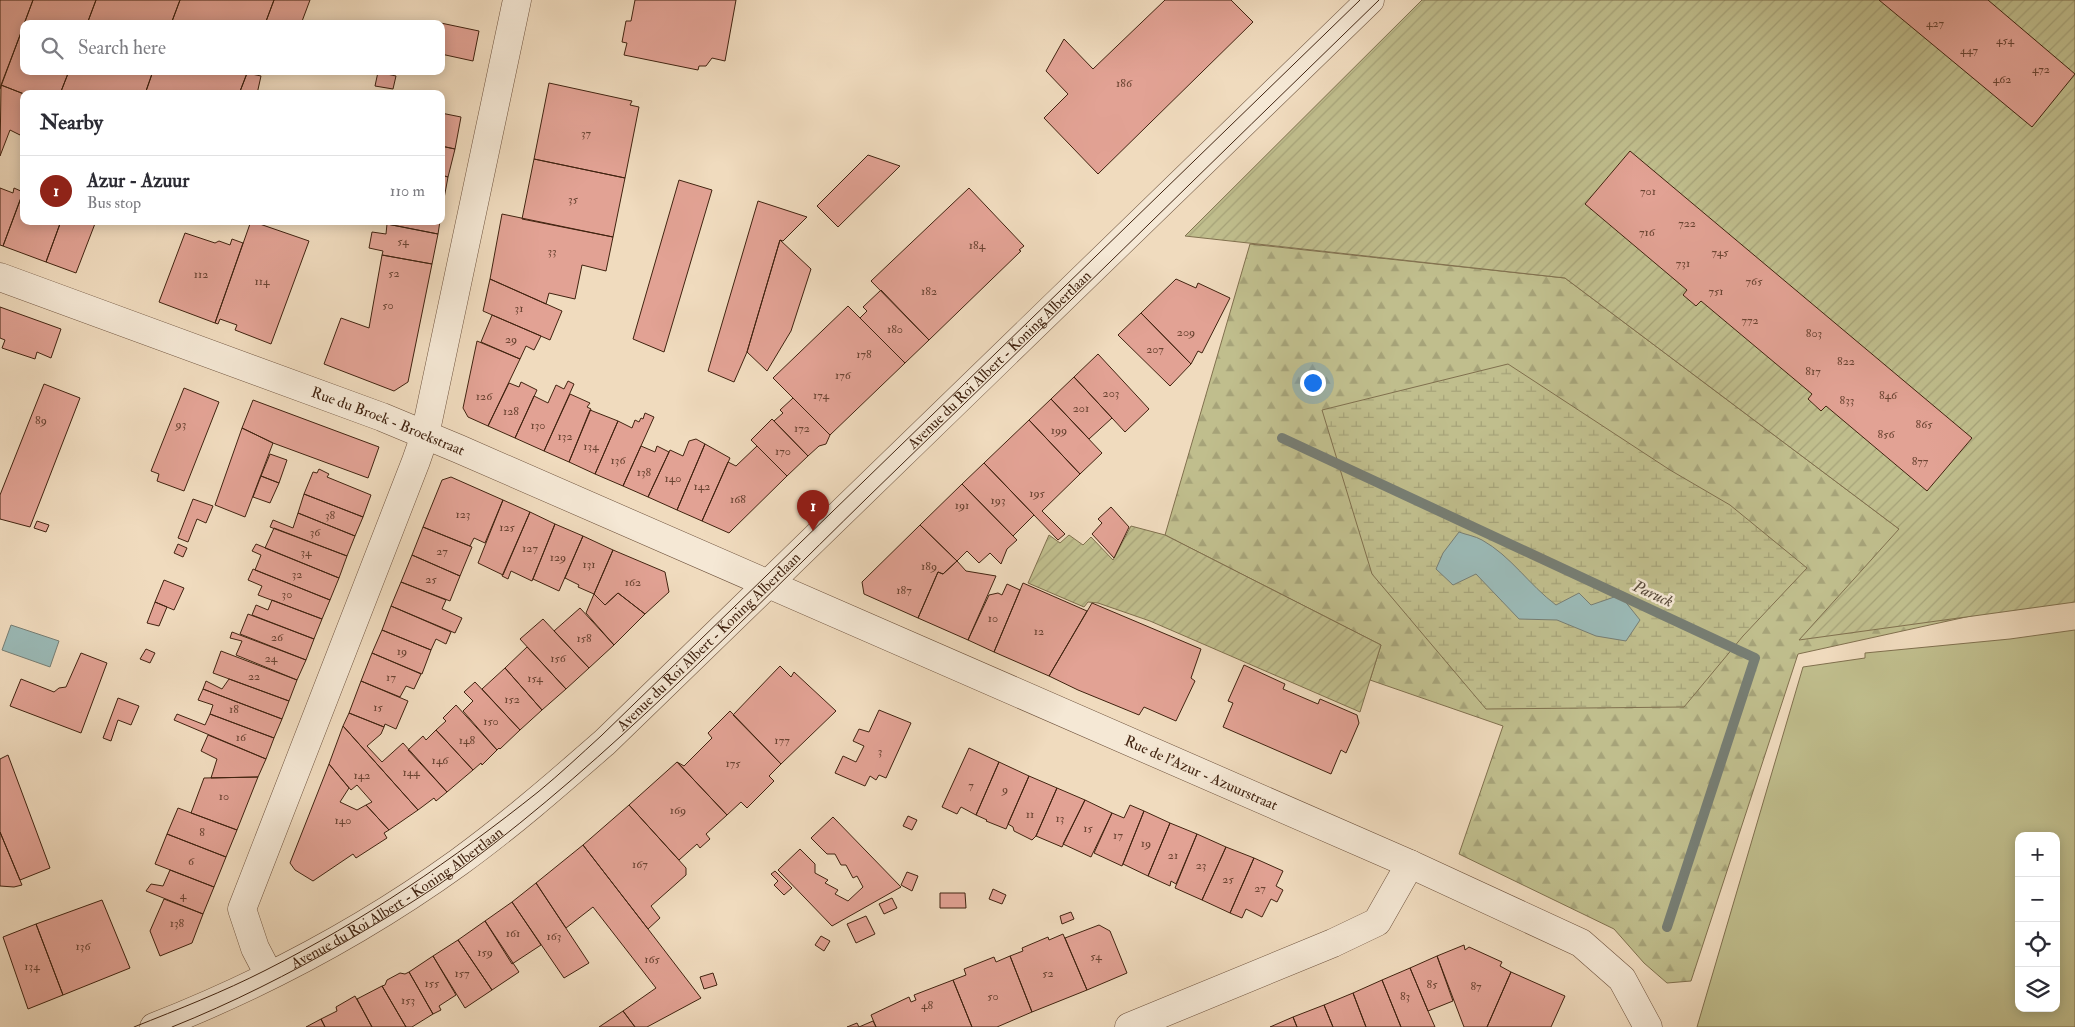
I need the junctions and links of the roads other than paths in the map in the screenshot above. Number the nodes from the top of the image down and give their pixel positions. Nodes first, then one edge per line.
1 (517, 0) edge
2 (1370, 0) edge
3 (0, 277) edge
4 (425, 435) junction
5 (768, 585) junction
6 (1410, 864) junction
7 (269, 975) junction
8 (154, 1027) edge
9 (1130, 1027) edge
10 (1648, 1027) edge

1 - 4 street
2 - 5 street, Avenue du Roi Albert - Koning Albertlaan
3 - 4 street, Rue du Broek - Broekstraat
4 - 5 street, Rue du Broek - Broekstraat
4 - 7 street
5 - 6 street, Rue de l'Azur - Azuurstraat
5 - 7 street, Avenue du Roi Albert - Koning Albertlaan
6 - 9 street
6 - 10 street, Rue de l'Azur - Azuurstraat
7 - 8 street, Avenue du Roi Albert - Koning Albertlaan

